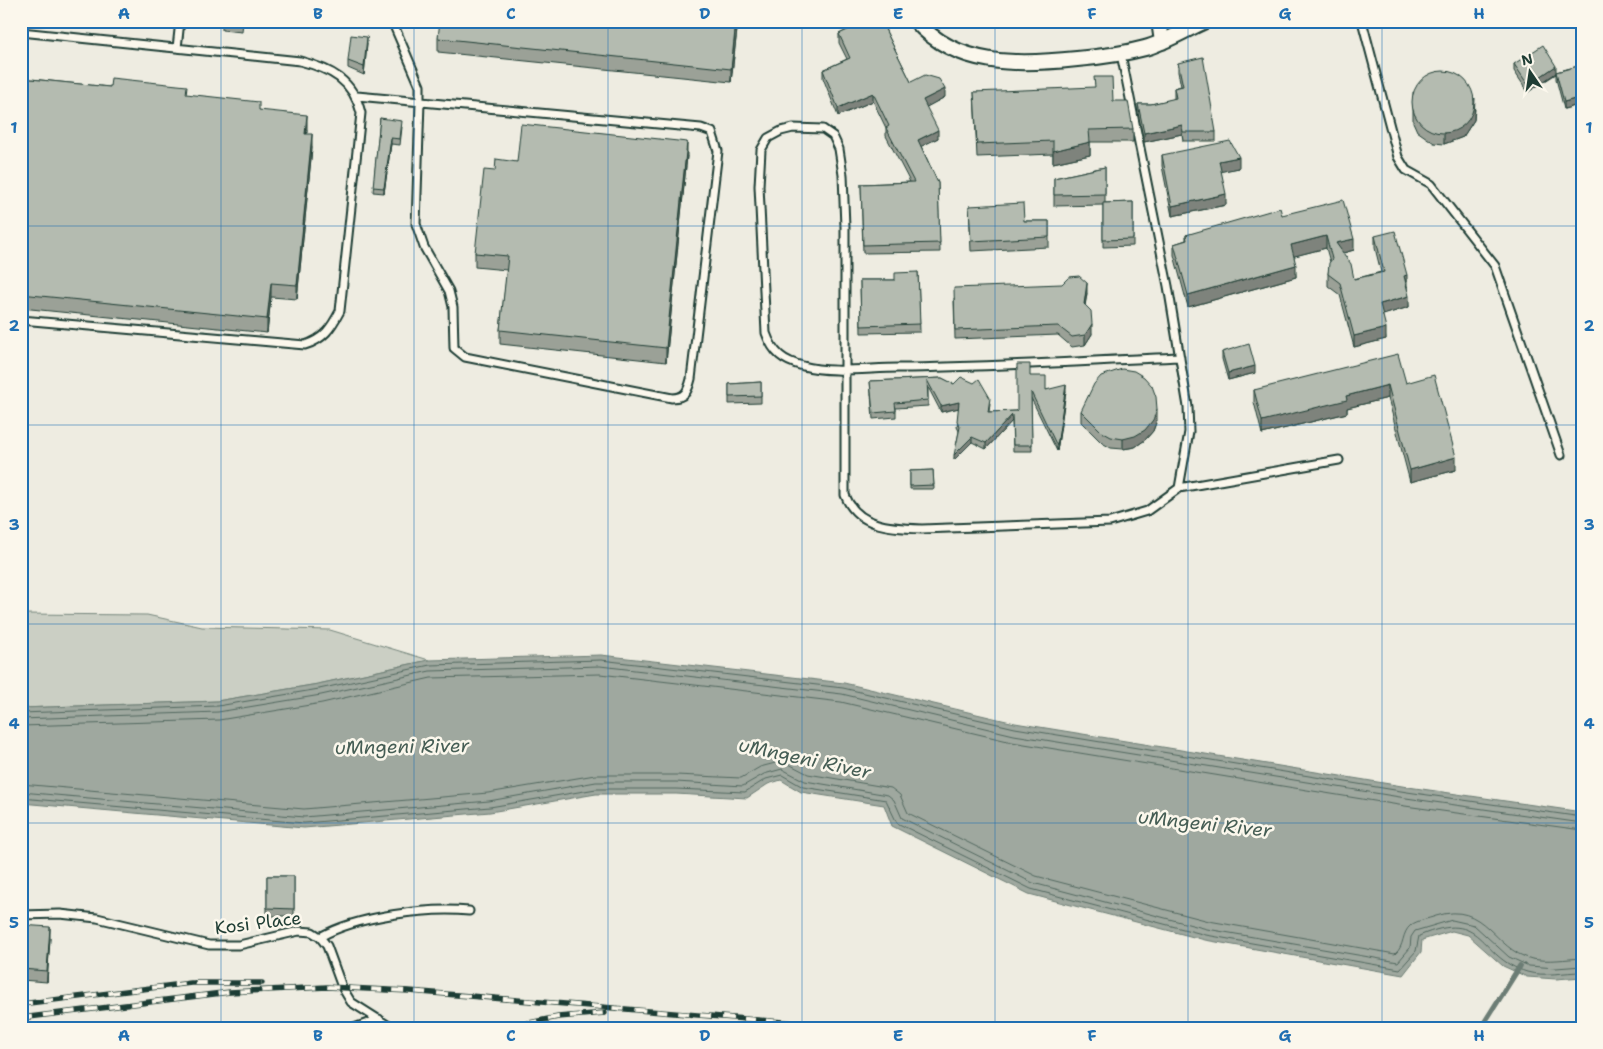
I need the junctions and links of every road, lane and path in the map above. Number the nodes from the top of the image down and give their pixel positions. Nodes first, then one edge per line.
1 (180, 21) edge
2 (392, 21) edge
3 (916, 21) edge
4 (1159, 21) edge
5 (1205, 21) edge
6 (1362, 21) edge
7 (21, 32) edge
8 (1162, 42) junction
9 (177, 48) junction
10 (1121, 54) junction
11 (357, 96) junction
12 (420, 102) junction
13 (21, 320) edge
14 (1180, 357) junction
15 (844, 369) junction
16 (1561, 455) dead end
17 (1339, 460) dead end
18 (1179, 488) junction
19 (469, 911) dead end
20 (21, 915) edge
21 (320, 937) junction
22 (379, 1019) junction
23 (354, 1028) edge
24 (392, 1028) edge

1 - 9 lane
2 - 12 lane
3 - 10 street
4 - 8 street
5 - 8 street
6 - 16 lane
7 - 9 lane
8 - 10 street
9 - 11 lane
10 - 14 lane
11 - 12 lane
11 - 13 lane
12 - 12 lane
14 - 15 lane
14 - 18 lane
15 - 15 lane
15 - 18 lane
17 - 18 lane
19 - 21 lane
20 - 21 lane, Kosi Place
21 - 22 lane, Kosi Place
22 - 23 lane
22 - 24 lane, Kosi Place

